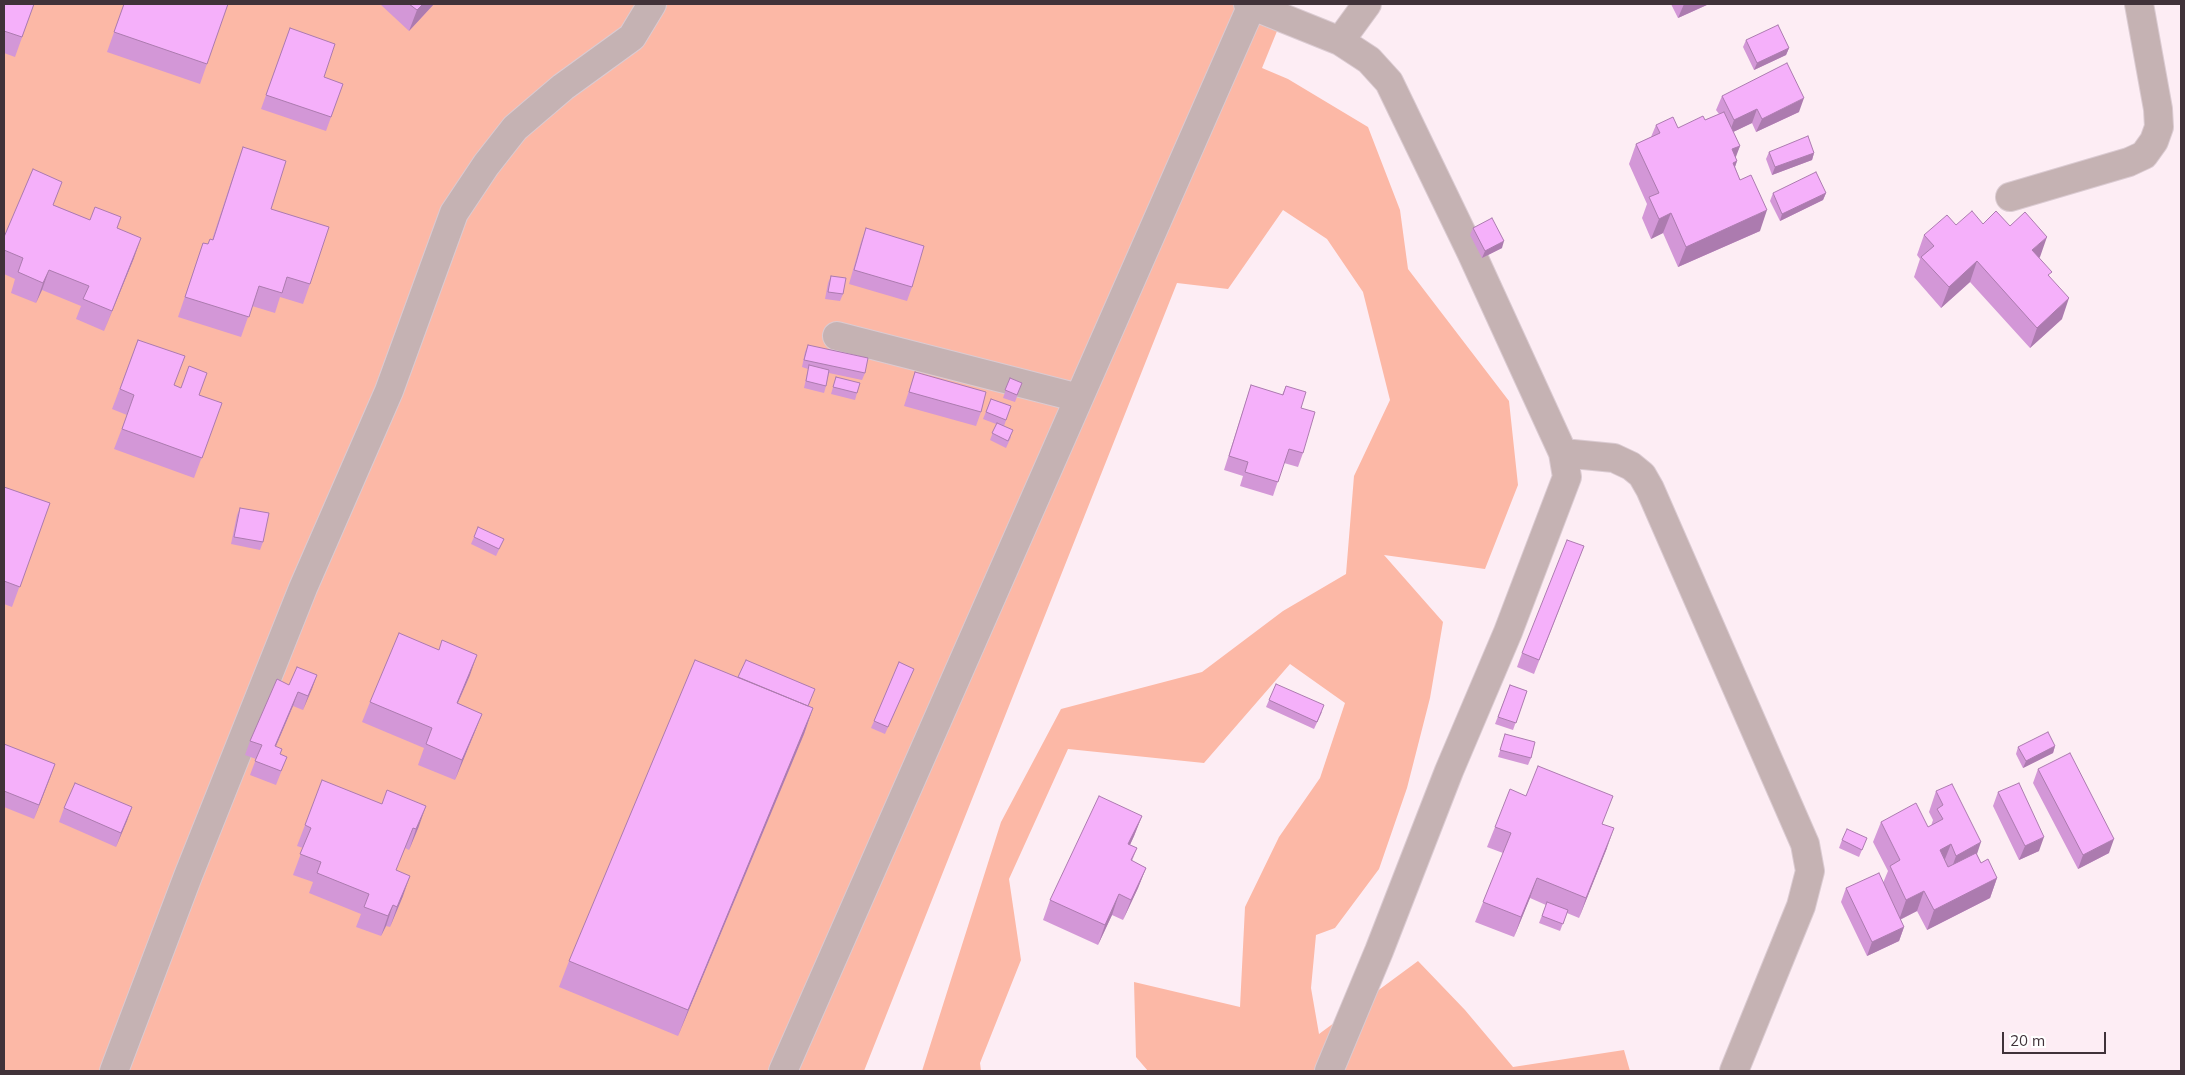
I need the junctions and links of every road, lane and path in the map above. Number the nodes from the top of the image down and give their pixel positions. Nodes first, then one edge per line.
1 (652, 4) edge
2 (1367, 4) edge
3 (2139, 4) edge
4 (1250, 5) edge
5 (1340, 41) junction
6 (2010, 197) dead end
7 (837, 336) dead end
8 (1079, 398) junction
9 (1563, 453) junction
10 (114, 1071) edge
11 (783, 1071) edge
12 (1328, 1071) edge
13 (1734, 1071) edge

1 - 10 street
2 - 5 street
3 - 6 street
4 - 5 street
4 - 8 street
5 - 9 street
7 - 8 street
8 - 11 street
9 - 12 street
9 - 13 street

